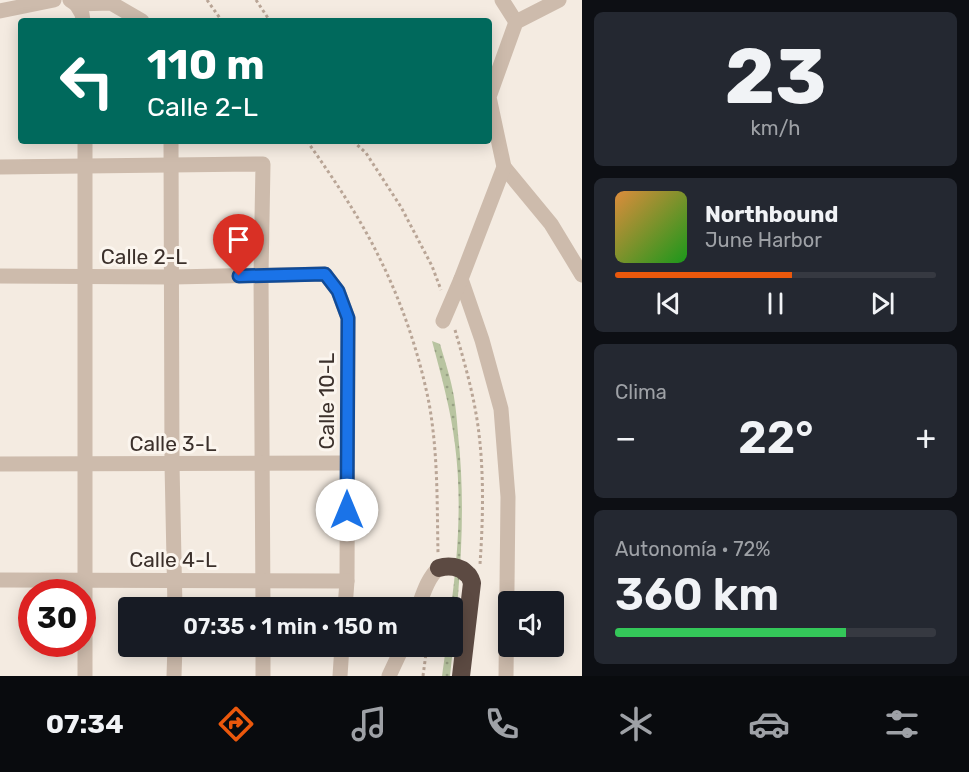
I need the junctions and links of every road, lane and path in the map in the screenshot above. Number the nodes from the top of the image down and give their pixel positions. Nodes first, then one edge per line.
1 (54, 0) edge
2 (207, 0) edge
3 (256, 0) edge
4 (502, 0) edge
5 (558, 0) edge
6 (73, 2) edge
7 (0, 11) edge
8 (83, 18) edge
9 (137, 18) edge
10 (220, 18) edge
11 (268, 18) edge
12 (516, 22) junction
13 (492, 89) edge
14 (492, 111) edge
15 (85, 144) edge
16 (171, 144) edge
17 (309, 144) edge
18 (356, 144) edge
19 (85, 166) junction
20 (172, 166) junction
21 (0, 167) edge
22 (504, 167) junction
23 (325, 274) joint
24 (582, 275) edge
25 (0, 276) edge
26 (84, 276) junction
27 (261, 276) junction
28 (173, 278) junction
29 (461, 279) junction
30 (445, 315) junction
31 (347, 463) junction
32 (0, 464) edge
33 (86, 464) junction
34 (172, 464) junction
35 (261, 464) junction
36 (439, 568) junction
37 (476, 576) junction
38 (86, 579) edge
39 (0, 580) edge
40 (18, 580) edge
41 (96, 580) edge
42 (175, 580) junction
43 (263, 580) junction
44 (347, 581) junction
45 (175, 597) edge
46 (263, 597) edge
47 (346, 597) edge
48 (422, 597) edge
49 (85, 657) edge
50 (175, 657) edge
51 (263, 657) edge
52 (341, 657) edge
53 (398, 657) edge
54 (426, 657) edge
55 (85, 676) edge
56 (174, 676) edge
57 (263, 676) edge
58 (340, 676) edge
59 (389, 676) edge
60 (423, 676) edge
61 (461, 676) edge
62 (506, 676) edge

1 - 7 street
2 - 10 path
3 - 11 path
4 - 12 street
5 - 12 street
6 - 8 street
6 - 9 street
12 - 13 street
14 - 22 street
15 - 19 street
16 - 20 street
17 - 36 path
18 - 30 path
19 - 20 street
19 - 21 street
19 - 26 street
20 - 27 street
20 - 28 street
22 - 24 street
22 - 29 street
23 - 27 street, Calle 2-L
23 - 31 street, Calle 10-L
25 - 26 street, Calle 2-L
26 - 28 street, Calle 2-L
26 - 33 street
27 - 28 street, Calle 2-L
27 - 35 street
28 - 34 street
29 - 30 street
29 - 62 street
30 - 37 path
31 - 35 street, Calle 3-L
31 - 44 street, Calle 10-L
32 - 33 street, Calle 3-L
33 - 34 street, Calle 3-L
33 - 38 street
34 - 35 street, Calle 3-L
34 - 42 street
35 - 43 street
36 - 37 highway
36 - 48 street
37 - 61 highway
39 - 40 street, Calle 4-L
41 - 42 street, Calle 4-L
42 - 43 street, Calle 4-L
42 - 45 street
43 - 44 street, Calle 4-L
43 - 46 street
44 - 47 street, Calle 10-L
49 - 55 street
50 - 56 street
51 - 57 street
52 - 58 street
53 - 59 street
54 - 60 path

